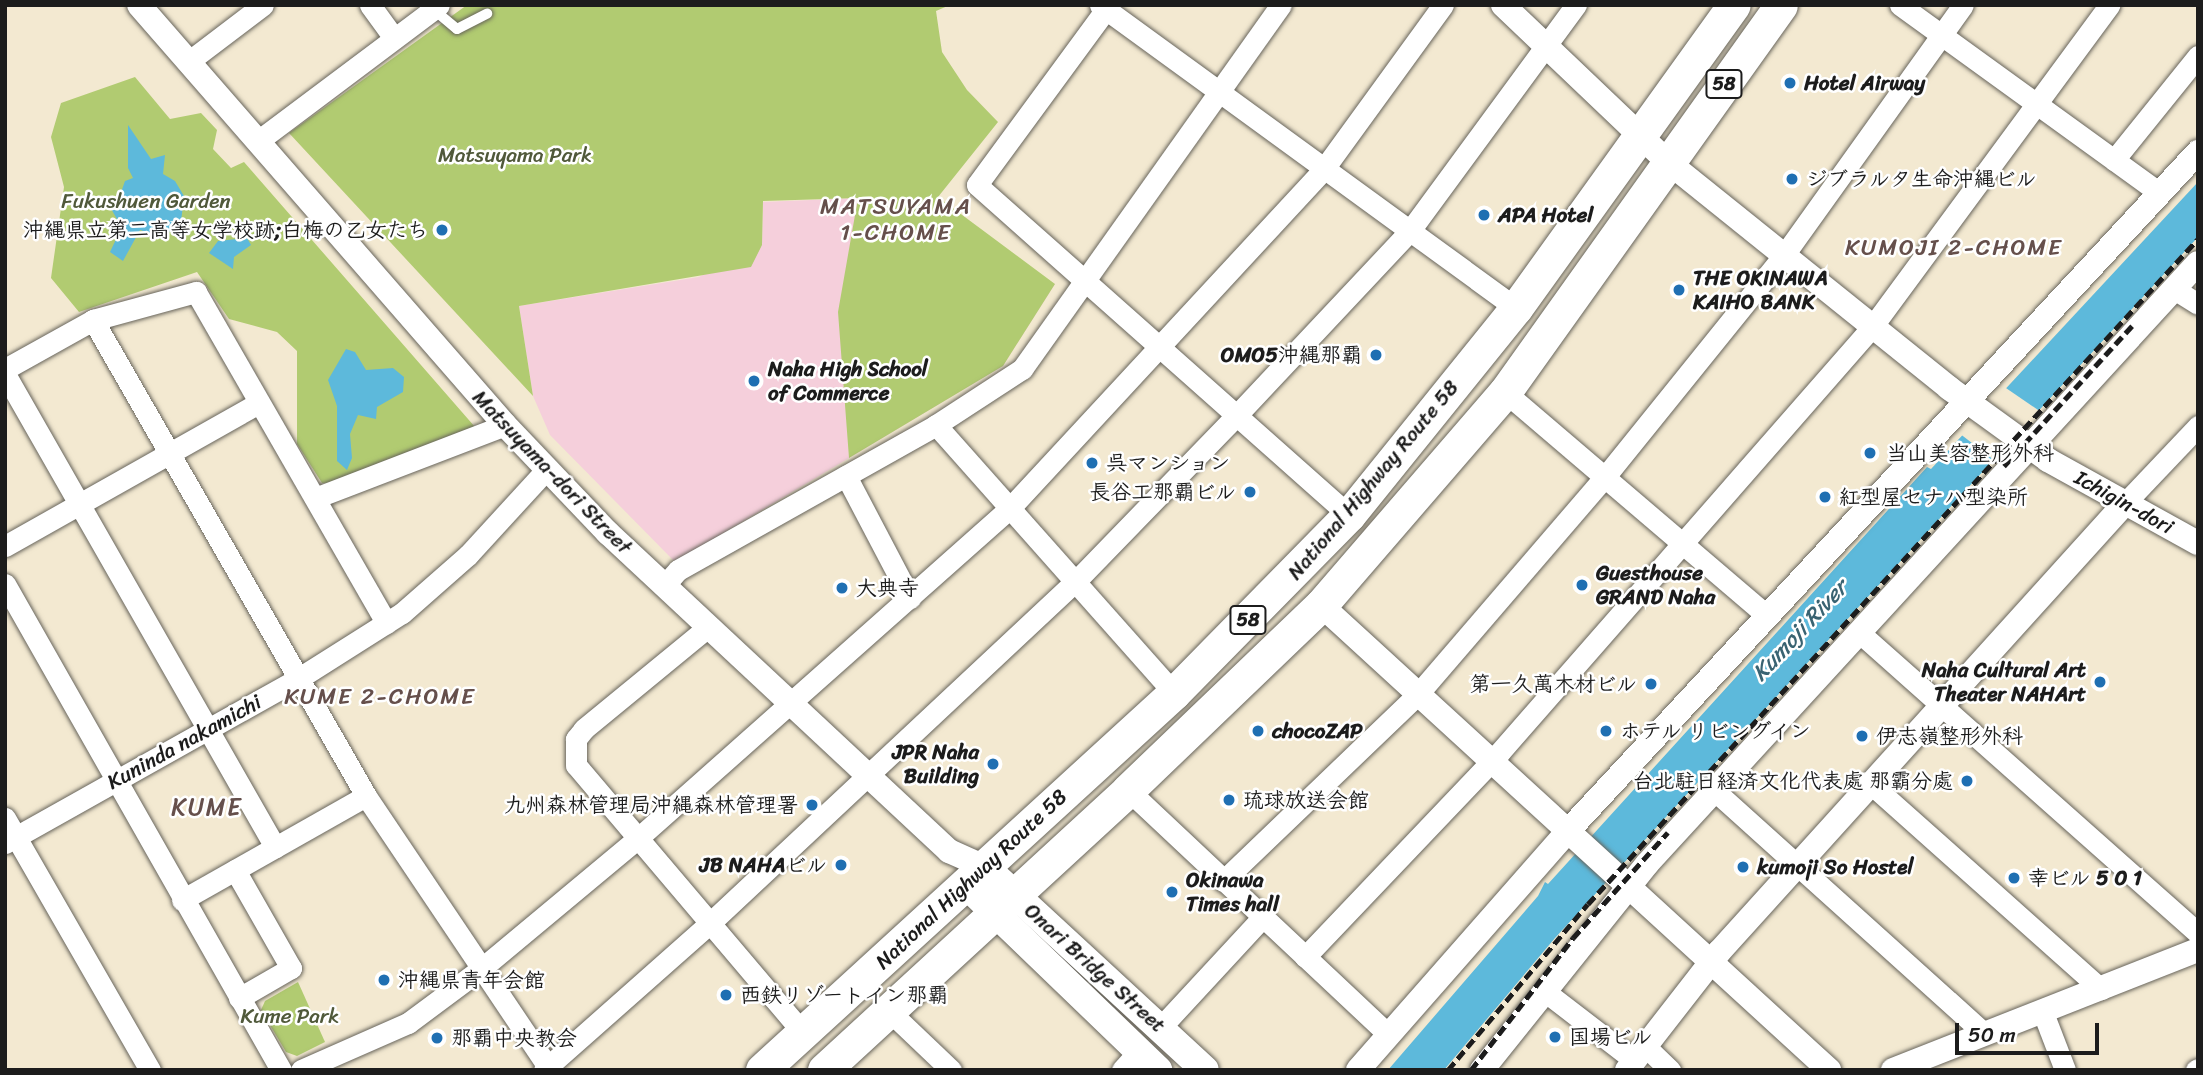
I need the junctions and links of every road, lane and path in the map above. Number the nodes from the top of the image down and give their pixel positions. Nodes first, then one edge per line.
1 (139, 5) edge
2 (263, 5) edge
3 (370, 5) edge
4 (1281, 5) edge
5 (1443, 5) edge
6 (1503, 5) edge
7 (1576, 5) edge
8 (1734, 5) edge
9 (1781, 5) edge
10 (1900, 5) edge
11 (1963, 5) edge
12 (2109, 5) edge
13 (436, 7) edge
14 (1105, 7) edge
15 (487, 14) dead end
16 (1942, 36) junction
17 (394, 38) junction
18 (1546, 47) junction
19 (2198, 56) edge
20 (188, 62) junction
21 (1218, 93) junction
22 (2036, 104) junction
23 (1639, 135) junction
24 (258, 141) junction
25 (2198, 152) edge
26 (2114, 160) junction
27 (1668, 162) junction
28 (1323, 170) junction
29 (2160, 193) junction
30 (1409, 232) junction
31 (1784, 255) junction
32 (2198, 263) edge
33 (1083, 280) junction
34 (2174, 289) junction
35 (2198, 304) edge
36 (1517, 308) junction
37 (93, 320) junction
38 (1872, 327) junction
39 (1158, 347) junction
40 (5, 371) edge
41 (1505, 392) junction
42 (259, 403) junction
43 (1972, 405) junction
44 (1236, 417) junction
45 (505, 425) junction
46 (936, 425) junction
47 (2198, 426) edge
48 (2024, 443) junction
49 (170, 453) junction
50 (546, 470) junction
51 (846, 476) junction
52 (1604, 478) junction
53 (315, 498) junction
54 (2126, 502) junction
55 (79, 505) junction
56 (1009, 509) junction
57 (1349, 515) junction
58 (2198, 543) edge
59 (1683, 545) junction
60 (5, 546) edge
61 (1074, 583) junction
62 (5, 584) edge
63 (664, 586) junction
64 (909, 598) junction
65 (1321, 605) junction
66 (1766, 615) junction
67 (386, 623) junction
68 (708, 627) junction
69 (1861, 634) junction
70 (296, 680) junction
71 (1174, 693) junction
72 (1418, 695) junction
73 (792, 703) junction
74 (1942, 706) junction
75 (207, 731) junction
76 (1491, 762) junction
77 (867, 776) junction
78 (116, 779) junction
79 (1872, 785) junction
80 (1128, 790) junction
81 (1715, 791) junction
82 (366, 796) junction
83 (5, 818) edge
84 (1572, 836) junction
85 (636, 839) junction
86 (11, 840) edge
87 (275, 847) junction
88 (1798, 867) junction
89 (235, 870) junction
90 (975, 876) junction
91 (1223, 881) junction
92 (1622, 882) junction
93 (182, 900) junction
94 (1004, 904) junction
95 (1262, 918) junction
96 (709, 924) junction
97 (2198, 933) edge
98 (2198, 950) edge
99 (1305, 957) junction
100 (1710, 962) junction
101 (482, 968) junction
102 (2101, 989) junction
103 (1543, 990) junction
104 (239, 998) junction
105 (888, 1010) junction
106 (2042, 1010) junction
107 (1160, 1028) junction
108 (803, 1033) junction
109 (1984, 1033) junction
110 (1389, 1035) junction
111 (1635, 1059) edge
112 (1139, 1064) edge
113 (547, 1069) edge
114 (150, 1070) edge
115 (281, 1070) edge
116 (301, 1070) edge
117 (762, 1070) edge
118 (824, 1070) edge
119 (951, 1070) edge
120 (1205, 1070) edge
121 (1358, 1070) edge
122 (1482, 1070) edge
123 (1670, 1070) edge
124 (1829, 1070) edge
125 (1893, 1070) edge
126 (2065, 1070) edge

1 - 20 street, Matsuyama-dori Street
2 - 20 street
3 - 17 street
4 - 21 street
5 - 28 street
6 - 18 street, Ichigin-dori
7 - 18 street
8 - 23 highway, National Highway Route 58 / 58
9 - 27 highway, National Highway Route 58 / 58
10 - 16 street
11 - 16 street
12 - 22 street
13 - 15 lane
13 - 17 street
14 - 21 street
14 - 33 street
16 - 22 street
16 - 31 street
17 - 24 street
18 - 23 street, Ichigin-dori
18 - 30 street
19 - 26 street
20 - 24 street, Matsuyama-dori Street
21 - 28 street
21 - 33 street
22 - 26 street
22 - 38 street
23 - 27 street, Ichigin-dori
23 - 36 highway, National Highway Route 58 / 58
24 - 45 street, Matsuyama-dori Street
25 - 29 street
26 - 29 street
27 - 31 street, Ichigin-dori
27 - 41 highway, National Highway Route 58 / 58
28 - 30 street
28 - 39 street
29 - 43 street
30 - 36 street
30 - 44 street
31 - 38 street, Ichigin-dori
31 - 52 street
32 - 34 street
33 - 39 street
33 - 46 street
34 - 35 street
34 - 48 street
36 - 57 highway, National Highway Route 58 / 58
37 - 40 street
37 - 42 street
37 - 49 street
38 - 43 street, Ichigin-dori
38 - 59 street
39 - 44 street
39 - 56 street
40 - 55 street
41 - 52 street
41 - 65 highway, National Highway Route 58 / 58
42 - 49 street
42 - 53 street
43 - 48 street, Ichigin-dori
43 - 66 street
44 - 57 street
44 - 61 street
45 - 50 street, Matsuyama-dori Street
45 - 53 street
46 - 51 street
46 - 56 street
47 - 54 street
48 - 54 street, Ichigin-dori
48 - 69 street
49 - 55 street
49 - 70 street
50 - 63 street, Matsuyama-dori Street
50 - 67 street, Kuninda nakamichi
51 - 63 street
51 - 64 street
52 - 59 street
52 - 72 street
53 - 67 street
54 - 58 street, Ichigin-dori
54 - 74 street
55 - 60 street
55 - 75 street
56 - 61 street
56 - 64 street
57 - 71 highway, National Highway Route 58 / 58
59 - 66 street
59 - 76 street
61 - 71 street
61 - 77 street
62 - 78 street
63 - 68 street, Matsuyama-dori Street
64 - 73 street
65 - 72 street
65 - 80 highway, National Highway Route 58 / 58
66 - 84 street
67 - 70 street, Kuninda nakamichi
68 - 73 street, Matsuyama-dori Street
68 - 85 street
69 - 74 street
69 - 81 street
70 - 75 street, Kuninda nakamichi
70 - 82 street
71 - 90 highway, National Highway Route 58 / 58
72 - 76 street
72 - 91 street
73 - 77 street, Matsuyama-dori Street
73 - 85 street
74 - 79 street
74 - 97 street
75 - 78 street, Kuninda nakamichi
75 - 87 street
76 - 84 street
76 - 99 street
77 - 90 street, Matsuyama-dori Street
77 - 96 street
78 - 86 street, Kuninda nakamichi
78 - 93 street
79 - 88 street
79 - 102 street
80 - 91 street
80 - 94 highway, National Highway Route 58 / 58
81 - 88 street
81 - 92 street
82 - 87 street
82 - 101 street
83 - 86 street
84 - 92 street
84 - 110 street
85 - 96 street
85 - 101 street
86 - 114 street
87 - 89 street
88 - 100 street
88 - 109 street
89 - 93 street
89 - 104 street
90 - 94 main road, Onari Bridge Street
90 - 108 highway, National Highway Route 58 / 58
91 - 95 street
92 - 100 street
92 - 103 street
93 - 104 street
94 - 105 highway, National Highway Route 58 / 58
94 - 107 main road, Onari Bridge Street
94 - 112 main road, Onari Bridge Street
95 - 99 street
95 - 107 street
96 - 108 street
96 - 113 street
98 - 102 street
99 - 110 street
100 - 111 street
100 - 124 street
101 - 113 street
101 - 116 street
102 - 106 street
103 - 111 street
103 - 122 street
104 - 115 street
105 - 118 highway, National Highway Route 58 / 58
105 - 119 street
106 - 109 street
106 - 126 street
107 - 120 main road, Onari Bridge Street
108 - 117 highway, National Highway Route 58 / 58
109 - 125 street
110 - 121 street
111 - 123 street

